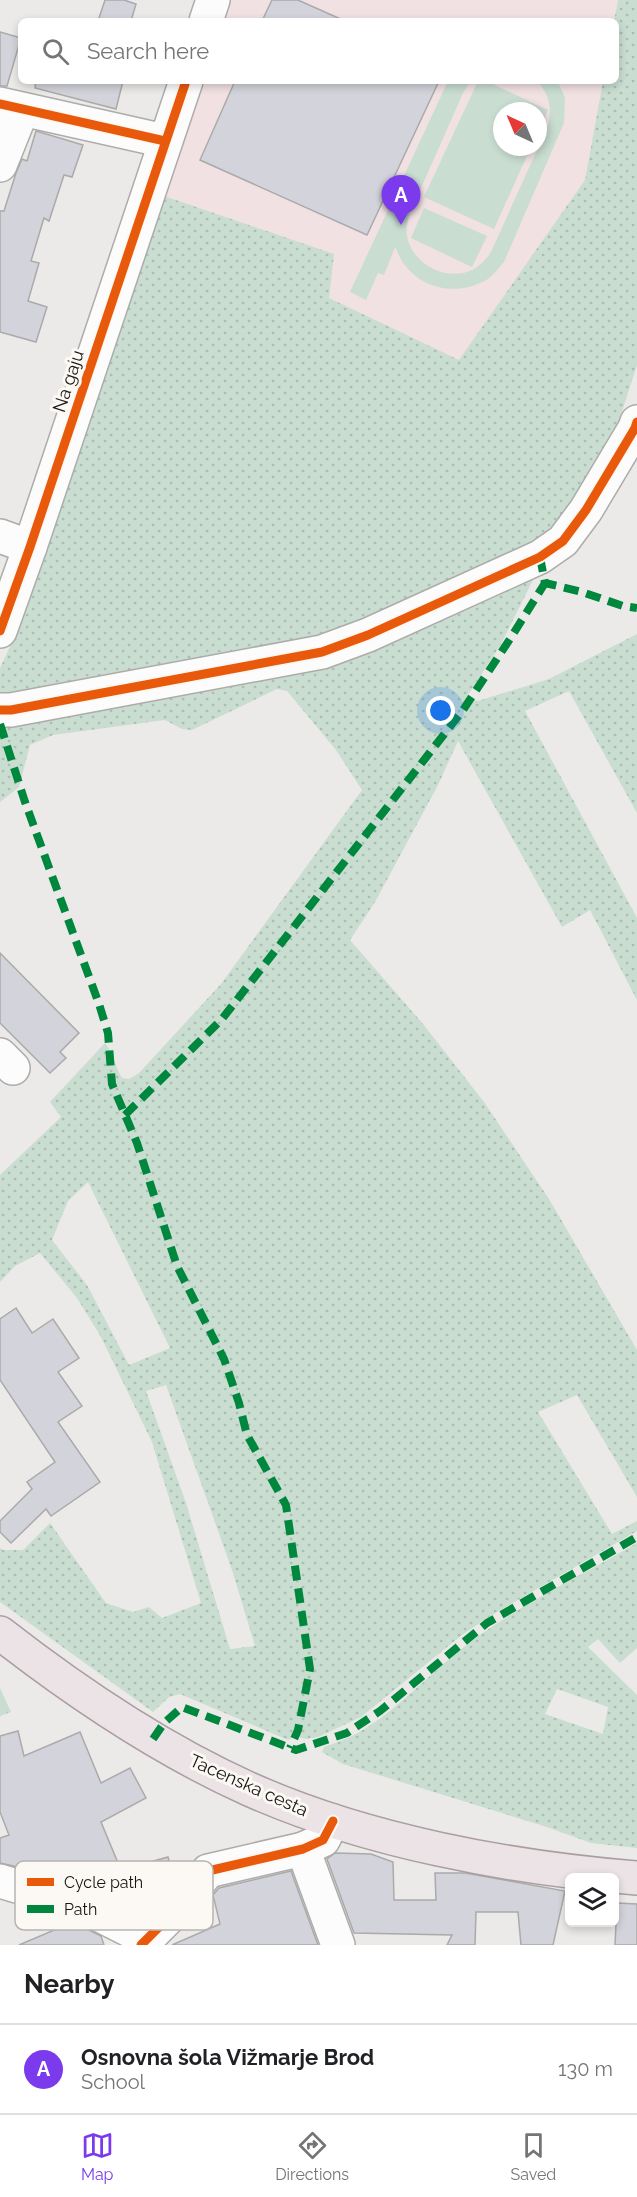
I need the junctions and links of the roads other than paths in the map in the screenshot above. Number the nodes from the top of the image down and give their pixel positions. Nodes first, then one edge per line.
1 (213, 0) edge
2 (207, 18) edge
3 (185, 84) edge
4 (11, 107) edge
5 (165, 141) junction
6 (0, 165) edge
7 (637, 422) edge
8 (0, 536) edge
9 (30, 547) junction
10 (0, 631) edge
11 (0, 710) edge
12 (0, 1633) edge
13 (333, 1821) junction
14 (303, 1849) junction
15 (213, 1870) edge
16 (637, 1878) edge
17 (0, 1881) edge
18 (15, 1886) edge
19 (123, 1930) edge
20 (156, 1930) edge
21 (144, 1942) edge
22 (338, 1945) edge

1 - 2 street
3 - 5 street, Na gaju
4 - 5 street
4 - 6 street
5 - 9 street, Na gaju
7 - 11 street
8 - 9 street
9 - 10 street, Na gaju
12 - 13 main road, Tacenska cesta
13 - 14 street
13 - 16 main road, Tacenska cesta
14 - 15 street
14 - 22 street
17 - 18 street
19 - 21 street
20 - 21 street

